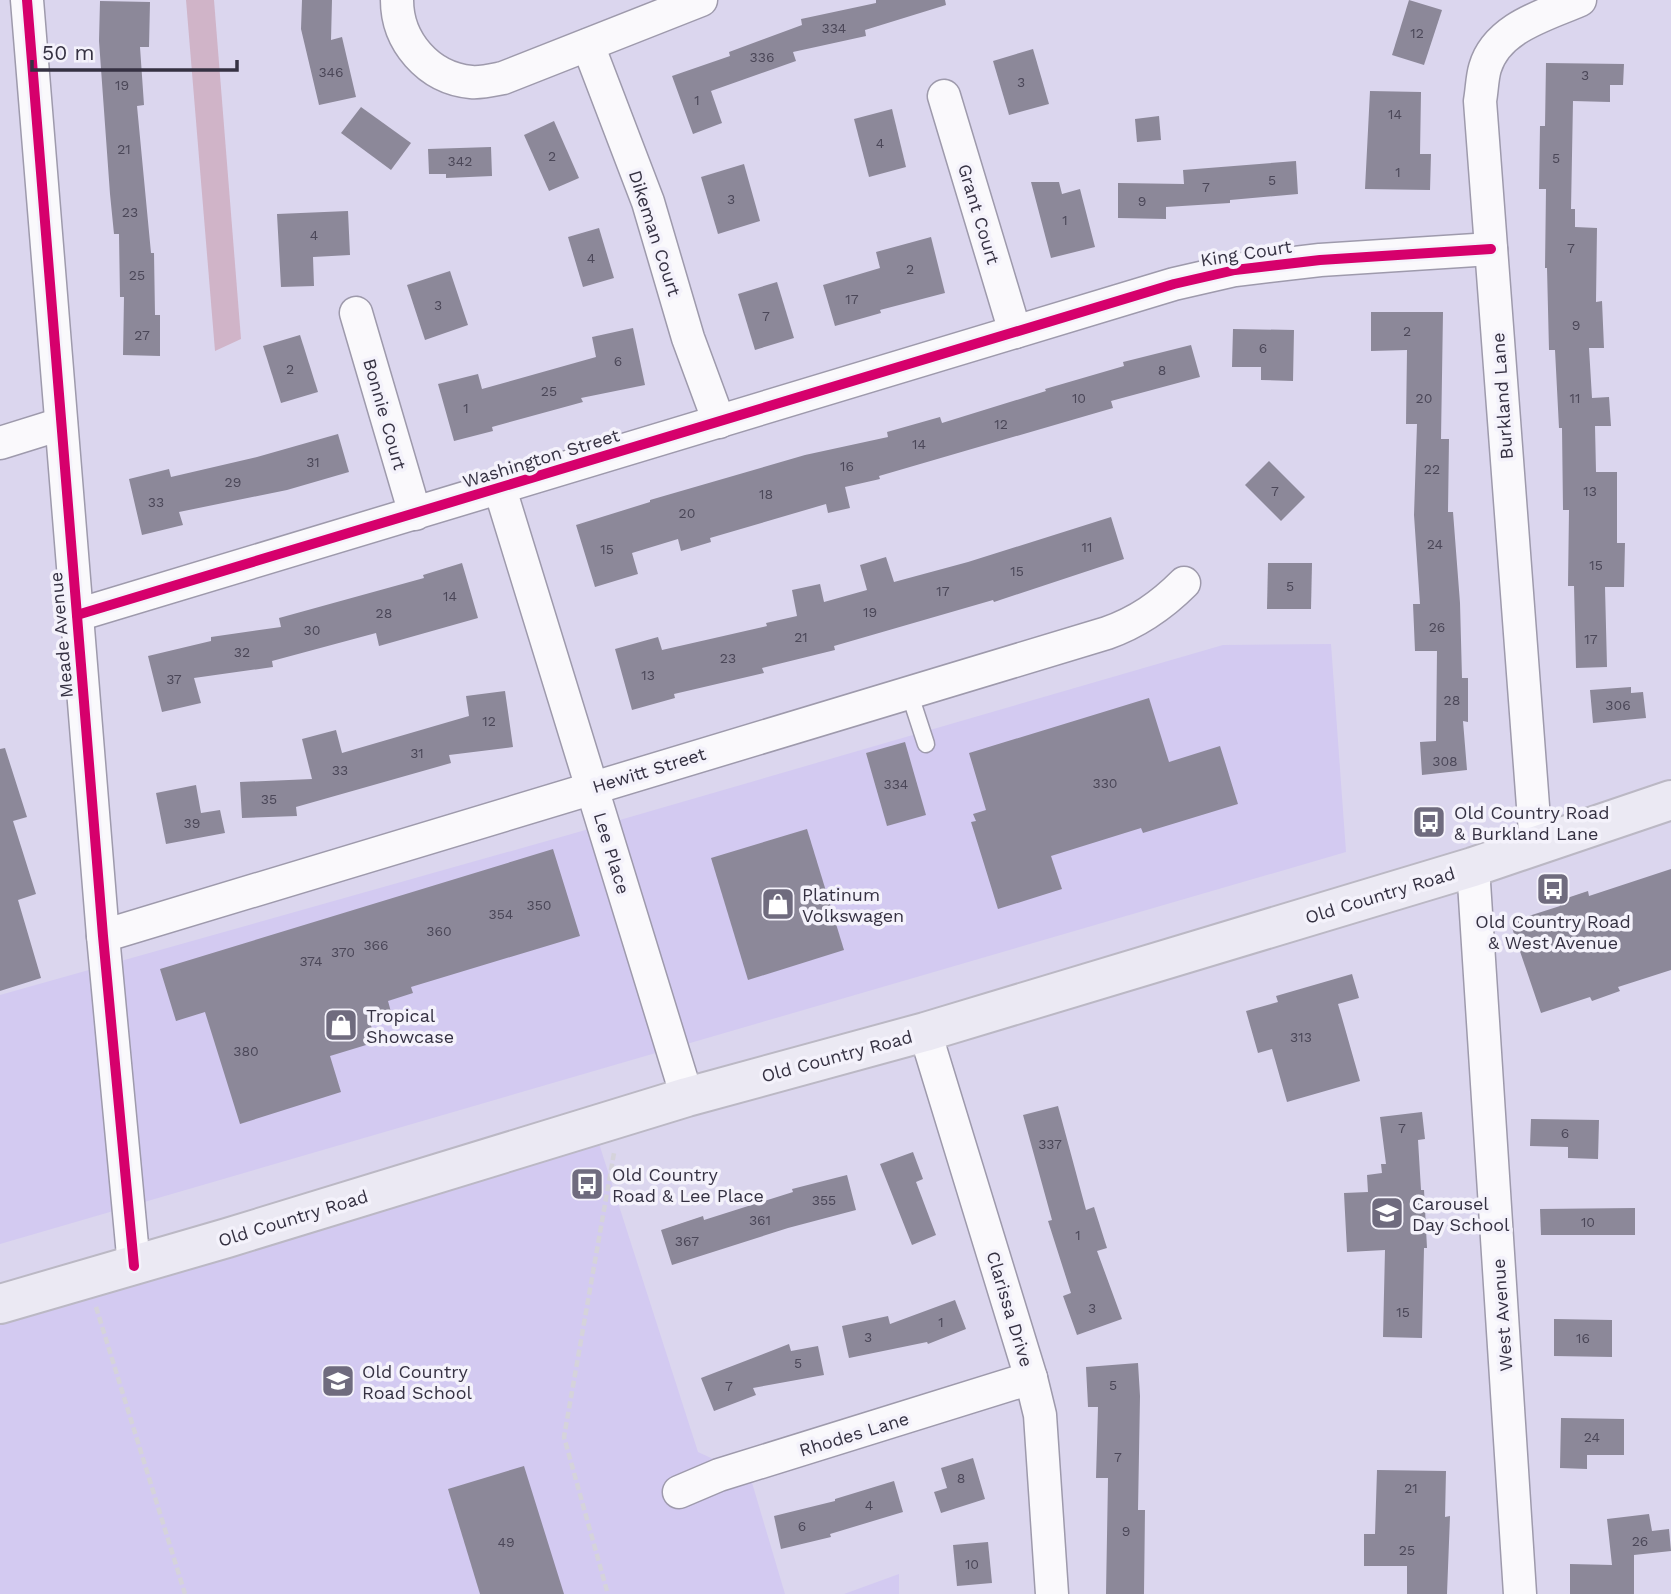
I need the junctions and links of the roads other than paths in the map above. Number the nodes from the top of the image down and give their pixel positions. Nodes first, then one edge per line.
1 (27, 0) edge
2 (397, 0) edge
3 (701, 0) edge
4 (1580, 0) edge
5 (588, 45) junction
6 (944, 96) dead end
7 (1491, 249) junction
8 (356, 313) dead end
9 (1015, 332) junction
10 (719, 422) junction
11 (61, 425) junction
12 (0, 443) edge
13 (500, 489) junction
14 (415, 514) junction
15 (1184, 583) dead end
16 (77, 615) junction
17 (909, 692) junction
18 (926, 744) dead end
19 (592, 787) junction
20 (1671, 800) edge
21 (1536, 846) junction
22 (1473, 867) junction
23 (103, 936) junction
24 (925, 1032) junction
25 (687, 1097) junction
26 (134, 1266) junction
27 (0, 1304) edge
28 (1031, 1378) junction
29 (679, 1492) dead end
30 (1052, 1594) edge
31 (1520, 1594) edge

1 - 11 street, Meade Avenue
2 - 5 street
3 - 5 street
4 - 7 street, Burkland Lane
5 - 10 street, Dikeman Court
6 - 9 street, Grant Court
7 - 9 street, King Court
7 - 21 street, Burkland Lane
8 - 14 street, Bonnie Court
9 - 10 street, Washington Street
10 - 13 street, Washington Street
11 - 12 street
11 - 16 street, Meade Avenue
13 - 14 street, Washington Street
13 - 19 street, Lee Place
14 - 16 street, Washington Street
15 - 17 street, Hewitt Street
16 - 23 street, Meade Avenue
17 - 18 lane
17 - 19 street, Hewitt Street
19 - 23 street, Hewitt Street
19 - 25 street, Lee Place
20 - 21 main road, Old Country Road
21 - 22 main road, Old Country Road
22 - 24 main road, Old Country Road
22 - 31 street, West Avenue
23 - 26 street, Meade Avenue
24 - 25 main road, Old Country Road
24 - 28 street, Clarissa Drive
25 - 26 main road, Old Country Road
26 - 27 main road, Old Country Road
28 - 29 street, Rhodes Lane
28 - 30 street, Clarissa Drive

